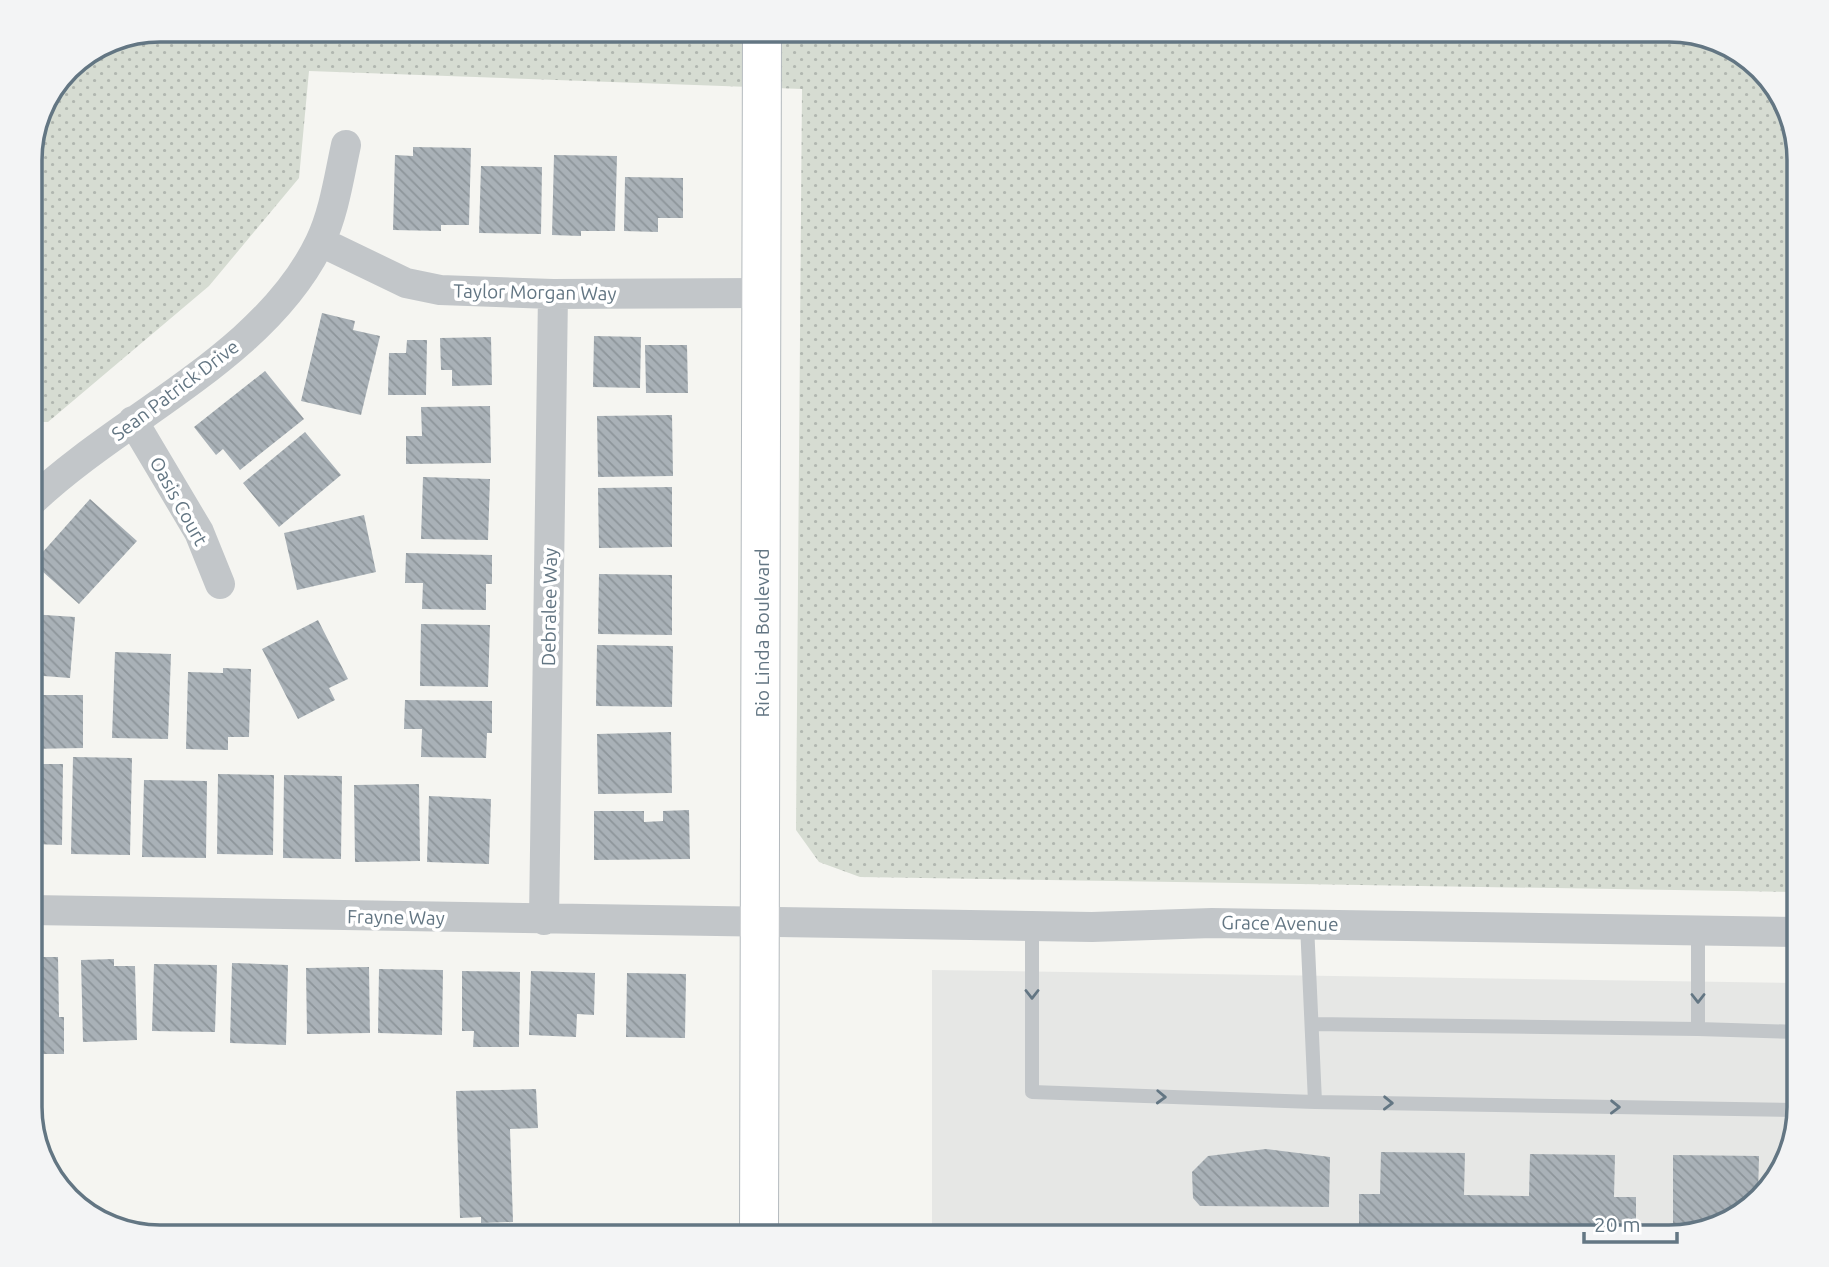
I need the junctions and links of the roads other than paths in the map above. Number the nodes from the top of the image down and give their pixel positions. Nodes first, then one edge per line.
1 (761, 42) edge
2 (346, 145) dead end
3 (321, 242) junction
4 (553, 293) junction
5 (760, 293) junction
6 (133, 421) junction
7 (42, 491) edge
8 (220, 584) dead end
9 (42, 911) edge
10 (544, 920) junction
11 (762, 922) junction
12 (1307, 924) junction
13 (1032, 926) junction
14 (1699, 929) junction
15 (1787, 932) edge
16 (1312, 1024) junction
17 (1698, 1029) junction
18 (1787, 1032) edge
19 (1315, 1102) junction
20 (1787, 1110) edge
21 (759, 1225) edge

1 - 5 main road, Rio Linda Boulevard
2 - 3 street, Sean Patrick Drive
3 - 4 street, Taylor Morgan Way
3 - 6 street, Sean Patrick Drive
4 - 5 street, Taylor Morgan Way
4 - 10 street, Debralee Way
5 - 11 main road, Rio Linda Boulevard
6 - 7 street, Sean Patrick Drive
6 - 8 street, Oasis Court
9 - 10 street, Frayne Way
10 - 11 street, Frayne Way
11 - 13 street, Grace Avenue
11 - 21 main road, Rio Linda Boulevard
12 - 13 street, Grace Avenue
12 - 14 street, Grace Avenue
12 - 16 lane
13 -> 19 lane
14 - 15 street, Grace Avenue
14 -> 17 lane
16 - 17 lane
16 - 19 lane
17 - 18 lane
19 -> 20 lane

